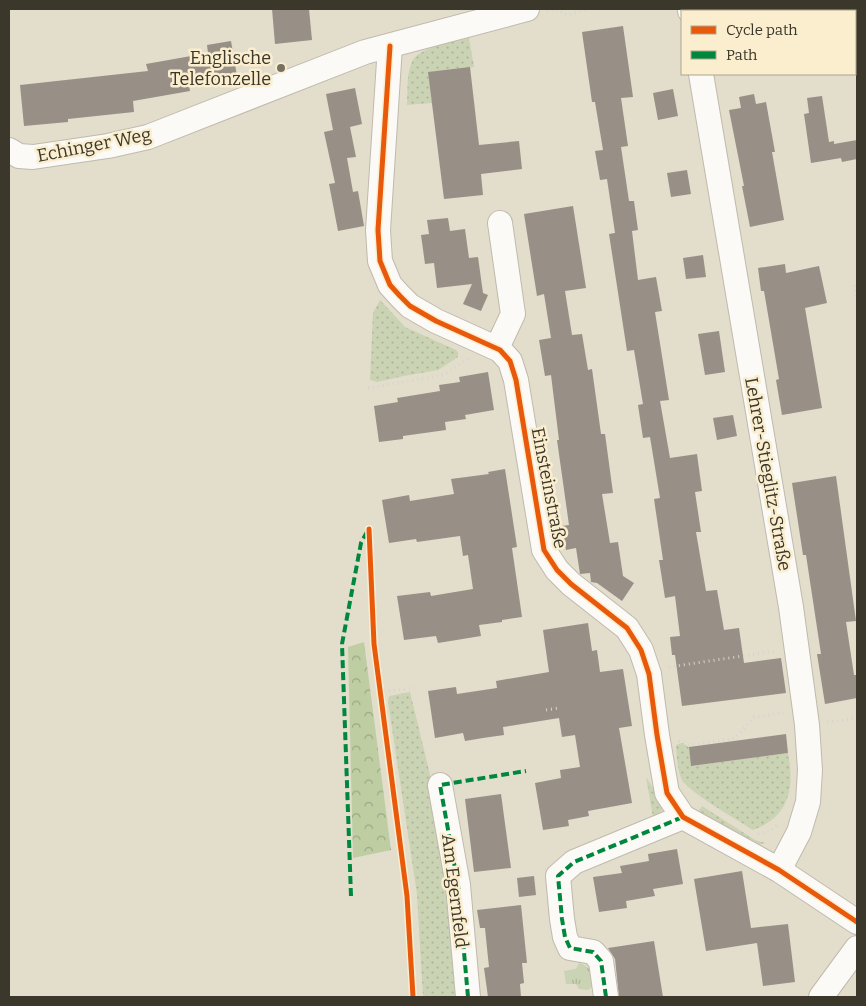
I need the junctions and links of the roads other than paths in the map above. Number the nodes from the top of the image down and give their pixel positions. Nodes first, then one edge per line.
1 (527, 9) edge
2 (390, 46) junction
3 (701, 75) edge
4 (12, 160) edge
5 (500, 223) dead end
6 (497, 348) junction
7 (440, 785) dead end
8 (683, 817) junction
9 (779, 870) junction
10 (857, 922) edge
11 (857, 948) edge
12 (468, 997) edge
13 (606, 997) edge
14 (821, 997) edge

1 - 2 street, Echinger Weg
2 - 4 street, Echinger Weg
2 - 6 street, Einsteinstraße
3 - 9 street, Lehrer-Stieglitz-Straße
5 - 6 street
6 - 8 street, Einsteinstraße
7 - 12 street, Am Egernfeld
8 - 9 street, Einsteinstraße
8 - 13 street
9 - 10 street, Einsteinstraße
11 - 14 street

